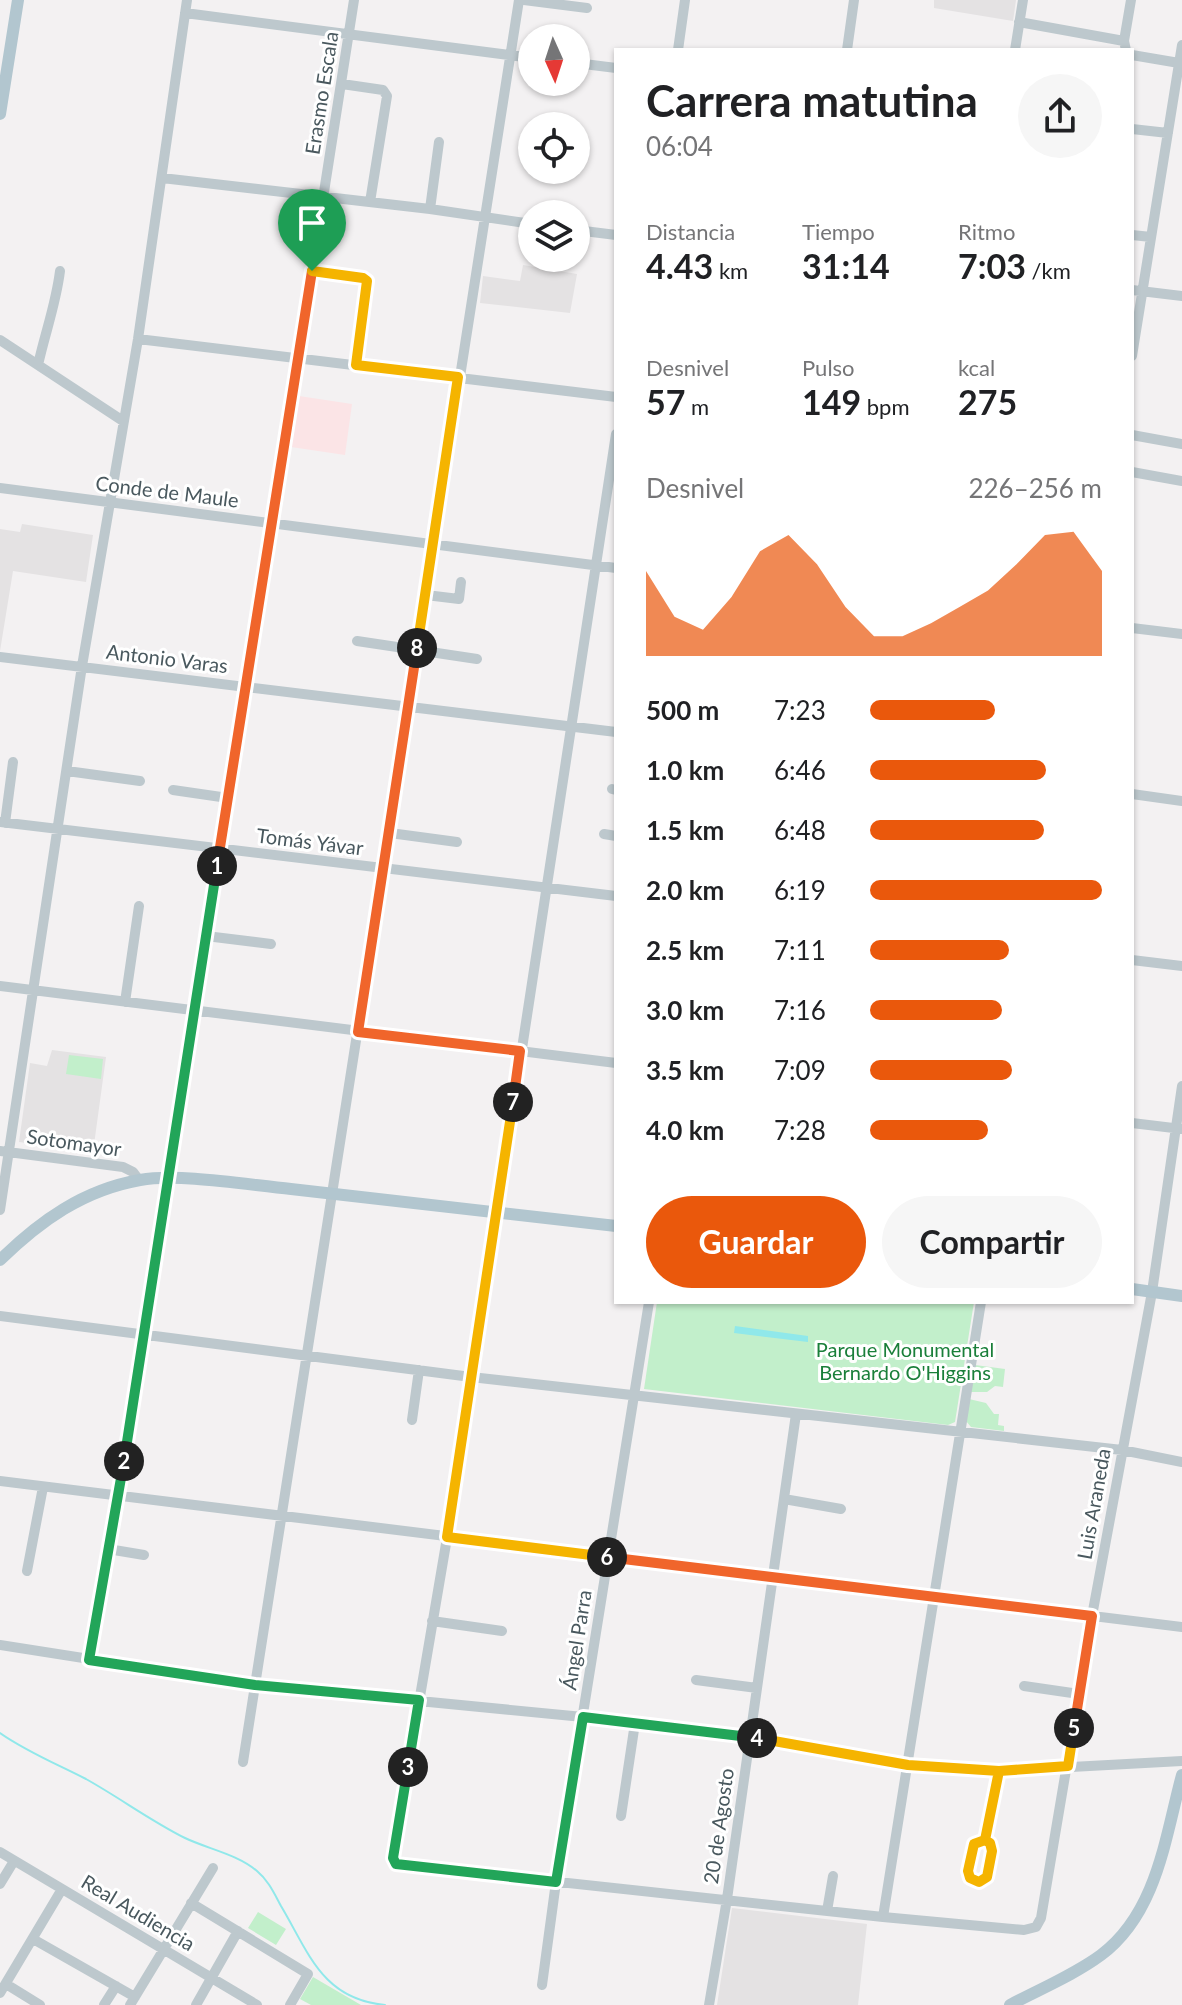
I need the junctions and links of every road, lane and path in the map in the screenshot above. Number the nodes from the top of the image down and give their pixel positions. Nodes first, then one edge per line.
1 (18, 0) edge
2 (187, 0) edge
3 (354, 0) edge
4 (522, 0) edge
5 (685, 0) edge
6 (854, 0) edge
7 (1023, 0) edge
8 (1131, 0) edge
9 (587, 8) dead end
10 (185, 13) junction
11 (1019, 22) junction
12 (350, 33) junction
13 (1182, 45) edge
14 (1125, 46) edge
15 (678, 48) edge
16 (847, 48) edge
17 (1015, 48) edge
18 (511, 55) junction
19 (1134, 55) edge
20 (518, 56) edge
21 (1179, 63) junction
22 (590, 65) edge
23 (614, 68) edge
24 (3, 75) edge
25 (342, 84) junction
26 (1178, 93) edge
27 (0, 114) edge
28 (1134, 129) edge
29 (1168, 133) junction
30 (439, 142) dead end
31 (162, 178) junction
32 (324, 196) junction
33 (370, 202) junction
34 (430, 209) junction
35 (484, 218) junction
36 (518, 222) edge
37 (590, 232) edge
38 (614, 235) edge
39 (1134, 235) edge
40 (1151, 237) junction
41 (60, 271) dead end
42 (312, 271) junction
43 (1137, 291) edge
44 (1182, 296) edge
45 (1134, 330) edge
46 (138, 339) junction
47 (0, 340) edge
48 (298, 358) junction
49 (38, 365) junction
50 (356, 365) junction
51 (458, 377) junction
52 (614, 397) edge
53 (123, 421) junction
54 (1134, 435) edge
55 (1182, 444) edge
56 (614, 446) edge
57 (1134, 472) edge
58 (1182, 481) edge
59 (0, 488) edge
60 (110, 503) junction
61 (271, 524) junction
62 (433, 545) junction
63 (594, 565) junction
64 (614, 568) edge
65 (461, 582) dead end
66 (426, 595) junction
67 (1134, 628) edge
68 (1182, 634) edge
69 (357, 641) dead end
70 (417, 650) junction
71 (0, 657) edge
72 (477, 659) dead end
73 (82, 666) junction
74 (246, 686) junction
75 (409, 706) junction
76 (570, 726) junction
77 (614, 732) edge
78 (13, 762) dead end
79 (67, 771) junction
80 (140, 781) dead end
81 (173, 790) dead end
82 (1134, 794) edge
83 (228, 798) junction
84 (1182, 801) edge
85 (3, 823) edge
86 (58, 830) junction
87 (390, 833) junction
88 (457, 842) dead end
89 (220, 850) junction
90 (384, 869) junction
91 (546, 888) junction
92 (614, 896) edge
93 (139, 906) dead end
94 (206, 936) junction
95 (271, 944) dead end
96 (1134, 960) edge
97 (1182, 966) edge
98 (0, 986) edge
99 (33, 990) junction
100 (125, 1002) junction
101 (194, 1011) junction
102 (358, 1032) junction
103 (520, 1051) junction
104 (614, 1063) edge
105 (1182, 1086) edge
106 (1134, 1123) edge
107 (1179, 1129) edge
108 (5, 1152) edge
109 (170, 1178) junction
110 (139, 1180) junction
111 (332, 1194) junction
112 (0, 1210) edge
113 (496, 1212) junction
114 (614, 1226) edge
115 (0, 1260) edge
116 (1134, 1289) edge
117 (1152, 1292) junction
118 (1179, 1295) edge
119 (649, 1304) edge
120 (981, 1304) edge
121 (0, 1316) edge
122 (142, 1335) junction
123 (307, 1356) junction
124 (419, 1370) junction
125 (471, 1377) junction
126 (635, 1396) junction
127 (796, 1414) junction
128 (412, 1420) dead end
129 (960, 1433) junction
130 (1122, 1450) junction
131 (1182, 1462) edge
132 (0, 1481) edge
133 (43, 1487) junction
134 (118, 1497) junction
135 (784, 1499) junction
136 (841, 1509) dead end
137 (282, 1517) junction
138 (447, 1537) junction
139 (108, 1549) junction
140 (144, 1555) dead end
141 (609, 1557) junction
142 (27, 1571) dead end
143 (772, 1577) junction
144 (935, 1597) junction
145 (1092, 1616) junction
146 (432, 1621) junction
147 (1182, 1627) edge
148 (502, 1631) dead end
149 (0, 1645) edge
150 (89, 1660) junction
151 (696, 1680) dead end
152 (255, 1685) junction
153 (1024, 1686) dead end
154 (757, 1688) junction
155 (1079, 1694) junction
156 (419, 1700) junction
157 (583, 1717) junction
158 (635, 1723) junction
159 (750, 1737) junction
160 (1182, 1761) edge
161 (243, 1762) dead end
162 (908, 1765) junction
163 (1068, 1766) junction
164 (999, 1771) junction
165 (1182, 1775) edge
166 (621, 1816) dead end
167 (985, 1840) dead end
168 (0, 1852) edge
169 (14, 1861) junction
170 (213, 1868) dead end
171 (833, 1876) dead end
172 (556, 1882) junction
173 (0, 1884) edge
174 (62, 1889) junction
175 (727, 1899) junction
176 (191, 1903) junction
177 (827, 1911) junction
178 (883, 1917) junction
179 (238, 1931) junction
180 (33, 1939) junction
181 (163, 1949) junction
182 (212, 1978) junction
183 (542, 1985) dead end
184 (116, 1986) junction
185 (3, 1988) edge
186 (133, 2001) edge
187 (39, 2005) edge
188 (104, 2005) edge
189 (196, 2005) edge
190 (257, 2005) edge
191 (290, 2005) edge
192 (709, 2005) edge
193 (1010, 2005) edge

1 - 24 main road
2 - 10 street
3 - 12 street, Erasmo Escala
4 - 9 street
4 - 18 street
5 - 15 street
6 - 16 street
7 - 11 street
8 - 14 street
10 - 12 street
10 - 31 street
11 - 14 street
11 - 17 street
12 - 18 street
12 - 25 street, Erasmo Escala
13 - 21 street
18 - 20 street
18 - 35 street
19 - 21 street
21 - 26 street
22 - 23 street
24 - 27 main road
25 - 32 street, Erasmo Escala
25 - 33 street
26 - 29 street
28 - 29 street
29 - 40 street
30 - 34 street
31 - 32 street
31 - 46 street
32 - 33 street
32 - 42 street, Erasmo Escala
33 - 34 street
34 - 35 street
35 - 36 street
35 - 51 street
37 - 38 street
39 - 40 street
40 - 43 street
41 - 49 street
42 - 48 street, Erasmo Escala
42 - 50 street
43 - 44 street
43 - 45 street
46 - 48 street
46 - 53 street
47 - 49 street
48 - 50 street
48 - 61 street, Erasmo Escala
49 - 53 street
50 - 51 street
51 - 52 street
51 - 62 street
53 - 60 street
54 - 55 street
56 - 63 street
57 - 58 street
59 - 60 street, Conde de Maule
60 - 61 street, Conde de Maule
60 - 73 street
61 - 62 street, Conde de Maule
61 - 74 street, Erasmo Escala
62 - 63 street, Conde de Maule
62 - 66 street
63 - 64 street, Conde de Maule
63 - 76 street
65 - 66 street
66 - 70 street
67 - 68 street
69 - 70 street
70 - 72 street
70 - 75 street
71 - 73 street, Antonio Varas
73 - 74 street, Antonio Varas
73 - 79 street
74 - 75 street, Antonio Varas
74 - 83 street, Erasmo Escala
75 - 76 street, Antonio Varas
75 - 87 street
76 - 77 street, Antonio Varas
76 - 91 street
78 - 85 street
79 - 80 street
79 - 86 street
81 - 83 street
82 - 84 street
83 - 89 street, Erasmo Escala
85 - 86 street, Tomás Yávar
86 - 89 street, Tomás Yávar
86 - 99 street
87 - 88 street
87 - 90 street
89 - 90 street, Tomás Yávar
89 - 94 street, Erasmo Escala
90 - 91 street, Tomás Yávar
90 - 102 street
91 - 92 street, Tomás Yávar
91 - 103 street
93 - 100 street
94 - 95 street
94 - 101 street, Erasmo Escala
96 - 97 street
98 - 99 street
99 - 100 street
99 - 108 street
100 - 101 street
101 - 102 street
101 - 109 street, Erasmo Escala
102 - 103 street
102 - 111 street
103 - 104 street
103 - 113 street
105 - 107 street, Luis Araneda
106 - 107 street
107 - 117 street, Luis Araneda
108 - 110 street, Sotomayor
108 - 112 street
109 - 110 main road
109 - 111 main road
109 - 122 street, Erasmo Escala
110 - 115 main road
111 - 113 main road
111 - 123 street
113 - 114 main road
113 - 125 street
116 - 117 main road
117 - 118 main road
117 - 130 street, Luis Araneda
119 - 126 street, Ángel Parra
120 - 129 street
121 - 122 street
122 - 123 street
122 - 134 street, Erasmo Escala
123 - 124 street
123 - 137 street
124 - 125 street
124 - 128 street
125 - 126 street
125 - 138 street
126 - 127 street
126 - 141 street, Ángel Parra
127 - 129 street
127 - 135 street, 20 de Agosto
129 - 130 street
129 - 144 street
130 - 131 street
130 - 145 street, Luis Araneda
132 - 133 street
133 - 134 street
133 - 142 street
134 - 137 street
134 - 139 street, Erasmo Escala
135 - 136 street
135 - 143 street, 20 de Agosto
137 - 138 street
137 - 152 street
138 - 141 street
138 - 146 street
139 - 140 street
139 - 150 street, Erasmo Escala
141 - 143 street
141 - 157 street, Ángel Parra
143 - 144 street
143 - 154 street, 20 de Agosto
144 - 145 street
144 - 162 street
145 - 147 street
145 - 155 street, Luis Araneda
146 - 148 street
146 - 156 street
149 - 150 street
150 - 152 street
151 - 154 street
152 - 156 street
152 - 161 street
153 - 155 street
154 - 159 street, 20 de Agosto
155 - 163 street, Luis Araneda
156 - 157 street
156 - 172 street
157 - 158 street
157 - 172 street, Ángel Parra
158 - 159 street
158 - 166 street
159 - 162 street
159 - 175 street, 20 de Agosto
160 - 163 street
162 - 164 street
162 - 178 street
163 - 164 street
163 - 178 street, Luis Araneda
164 - 167 street
165 - 193 main road
168 - 169 street, Real Audiencia
169 - 173 street
169 - 174 street, Real Audiencia
170 - 176 street
171 - 177 street
172 - 175 street
172 - 183 street, Ángel Parra
174 - 180 street
174 - 181 street, Real Audiencia
175 - 177 street
175 - 192 street, 20 de Agosto
176 - 179 street
176 - 181 street
177 - 178 street
179 - 182 street
179 - 191 street
180 - 184 street
180 - 185 street
181 - 182 street, Real Audiencia
181 - 186 street
182 - 189 street
182 - 190 street, Real Audiencia
184 - 186 street
184 - 188 street
185 - 187 street

